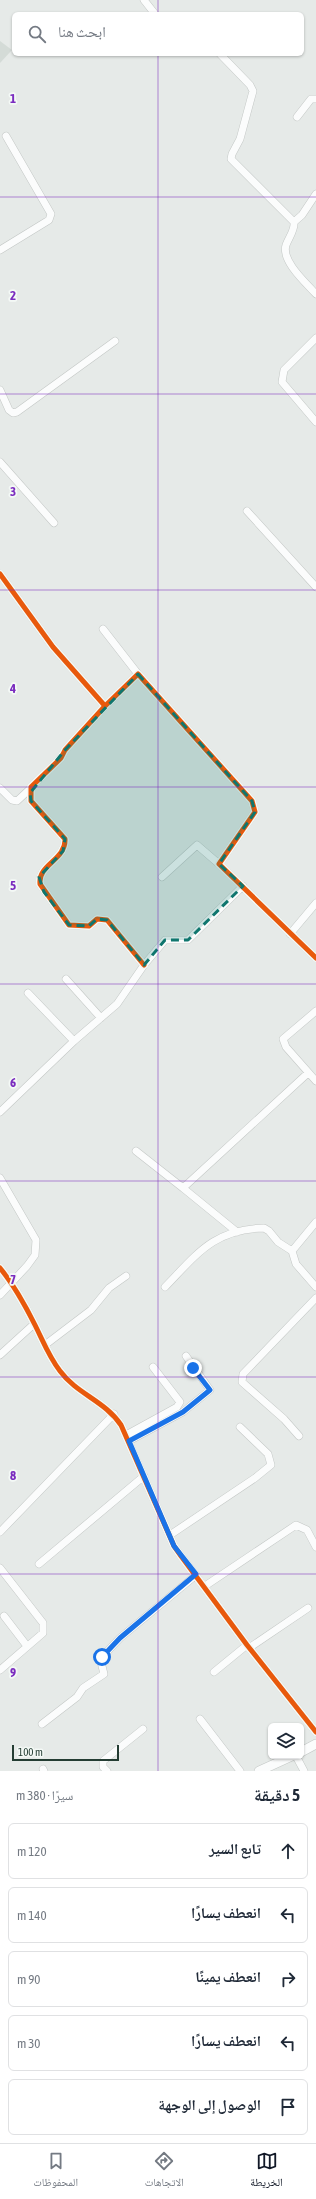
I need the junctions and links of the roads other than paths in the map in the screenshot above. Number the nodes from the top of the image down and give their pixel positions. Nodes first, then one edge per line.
1 (144, 0) edge
2 (153, 12) edge
3 (222, 56) edge
4 (316, 98) edge
5 (298, 117) dead end
6 (6, 136) dead end
7 (316, 194) edge
8 (294, 222) junction
9 (0, 250) edge
10 (316, 294) edge
11 (316, 338) edge
12 (115, 341) dead end
13 (0, 390) edge
14 (316, 422) edge
15 (0, 462) edge
16 (247, 511) dead end
17 (54, 523) dead end
18 (0, 574) edge
19 (316, 587) edge
20 (103, 629) dead end
21 (138, 674) junction
22 (105, 706) junction
23 (31, 787) junction
24 (0, 788) edge
25 (219, 864) junction
26 (162, 877) dead end
27 (243, 886) junction
28 (316, 903) edge
29 (290, 934) junction
30 (316, 958) edge
31 (144, 965) junction
32 (66, 979) dead end
33 (28, 993) dead end
34 (316, 1011) edge
35 (101, 1018) junction
36 (74, 1041) junction
37 (308, 1073) junction
38 (316, 1081) edge
39 (0, 1112) edge
40 (136, 1151) dead end
41 (0, 1178) edge
42 (183, 1188) junction
43 (316, 1222) edge
44 (237, 1232) junction
45 (292, 1251) junction
46 (0, 1268) edge
47 (126, 1276) dead end
48 (12, 1283) junction
49 (165, 1287) dead end
50 (316, 1287) edge
51 (0, 1295) edge
52 (316, 1298) edge
53 (34, 1324) junction
54 (45, 1345) junction
55 (0, 1355) edge
56 (186, 1356) dead end
57 (153, 1367) dead end
58 (114, 1414) junction
59 (240, 1427) dead end
60 (299, 1436) dead end
61 (128, 1438) junction
62 (144, 1476) junction
63 (0, 1532) edge
64 (170, 1535) junction
65 (316, 1547) edge
66 (39, 1564) dead end
67 (0, 1568) edge
68 (196, 1574) junction
69 (205, 1586) junction
70 (308, 1608) dead end
71 (4, 1616) dead end
72 (27, 1646) junction
73 (248, 1646) junction
74 (0, 1670) edge
75 (214, 1672) dead end
76 (200, 1719) dead end
77 (42, 1724) dead end
78 (143, 1729) dead end
79 (316, 1732) edge
80 (316, 1744) edge
81 (304, 1750) edge
82 (285, 1759) edge
83 (298, 1759) edge
84 (107, 1771) edge
85 (240, 1771) edge
86 (259, 1771) edge
87 (304, 1771) edge

1 - 2 street
3 - 8 street
4 - 5 street
6 - 9 street
7 - 8 street
8 - 10 street
11 - 14 street
12 - 13 street
15 - 17 street
16 - 19 street
18 - 22 street
20 - 21 street
21 - 22 street
21 - 25 street
22 - 23 street
23 - 24 street
23 - 31 street
25 - 26 street
25 - 27 street
27 - 29 street
27 - 31 street
28 - 29 street
29 - 30 street
31 - 35 street
32 - 35 street
33 - 36 street
34 - 37 street
35 - 36 street
36 - 39 street
37 - 38 street
37 - 42 street
40 - 42 street
41 - 48 street
42 - 44 street
43 - 45 street
44 - 45 street
44 - 49 street
45 - 50 street
46 - 48 street
47 - 54 street
48 - 51 street
48 - 53 street
52 - 60 street
53 - 54 street
53 - 55 street
54 - 58 street
56 - 61 street
57 - 61 street
58 - 61 street
58 - 63 street
59 - 64 street
61 - 62 street
62 - 64 street
62 - 66 street
64 - 68 street
65 - 69 street
67 - 72 street
68 - 69 street
68 - 77 street
69 - 73 street
70 - 73 street
71 - 72 street
72 - 74 street
73 - 75 street
73 - 79 street
76 - 85 street
78 - 84 street
80 - 81 street
82 - 86 street
83 - 87 street

